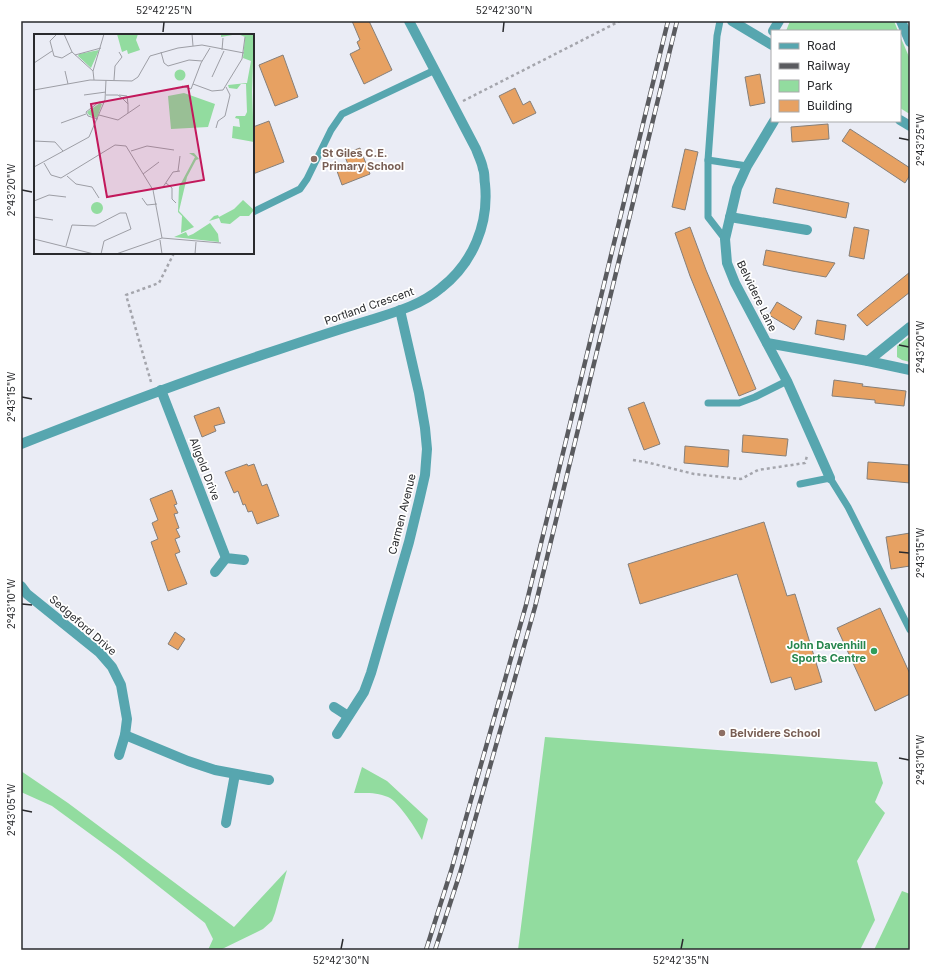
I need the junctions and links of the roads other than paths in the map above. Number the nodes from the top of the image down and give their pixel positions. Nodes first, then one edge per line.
1 (409, 21) edge
2 (720, 21) edge
3 (732, 21) edge
4 (779, 21) edge
5 (901, 21) edge
6 (773, 30) edge
7 (910, 42) edge
8 (769, 43) edge
9 (435, 70) junction
10 (901, 121) edge
11 (773, 122) edge
12 (910, 126) edge
13 (708, 160) junction
14 (747, 166) junction
15 (254, 212) edge
16 (730, 217) junction
17 (807, 230) dead end
18 (725, 239) junction
19 (400, 310) junction
20 (910, 327) edge
21 (767, 343) junction
22 (868, 361) junction
23 (910, 370) edge
24 (786, 381) junction
25 (158, 391) junction
26 (708, 403) dead end
27 (21, 444) edge
28 (830, 478) junction
29 (800, 484) dead end
30 (226, 558) junction
31 (244, 560) dead end
32 (215, 572) dead end
33 (23, 593) edge
34 (910, 630) edge
35 (334, 707) dead end
36 (348, 716) junction
37 (338, 734) dead end
38 (125, 735) junction
39 (118, 754) dead end
40 (235, 774) junction
41 (269, 780) dead end
42 (226, 823) dead end

1 - 9 street, Portland Crescent
2 - 13 lane
3 - 8 street
4 - 6 street
5 - 7 street
9 - 15 lane
9 - 19 street, Portland Crescent
10 - 12 street
11 - 14 street, Belvidere Lane
13 - 14 lane
13 - 18 lane
14 - 16 street, Belvidere Lane
16 - 17 street
16 - 18 street, Belvidere Lane
18 - 21 street, Belvidere Lane
19 - 25 street, Portland Crescent
19 - 36 street, Carmen Avenue
20 - 22 street
21 - 22 street
21 - 24 street, Belvidere Lane
22 - 23 street
24 - 26 lane
24 - 28 street, Belvidere Lane
25 - 27 street, Portland Crescent
25 - 30 street, Allgold Drive
28 - 29 lane
28 - 34 lane
30 - 31 street
30 - 32 street
33 - 38 street, Sedgeford Drive
35 - 36 street
36 - 37 street, Carmen Avenue
38 - 39 street, Sedgeford Drive
38 - 40 street
40 - 41 street
40 - 42 street

